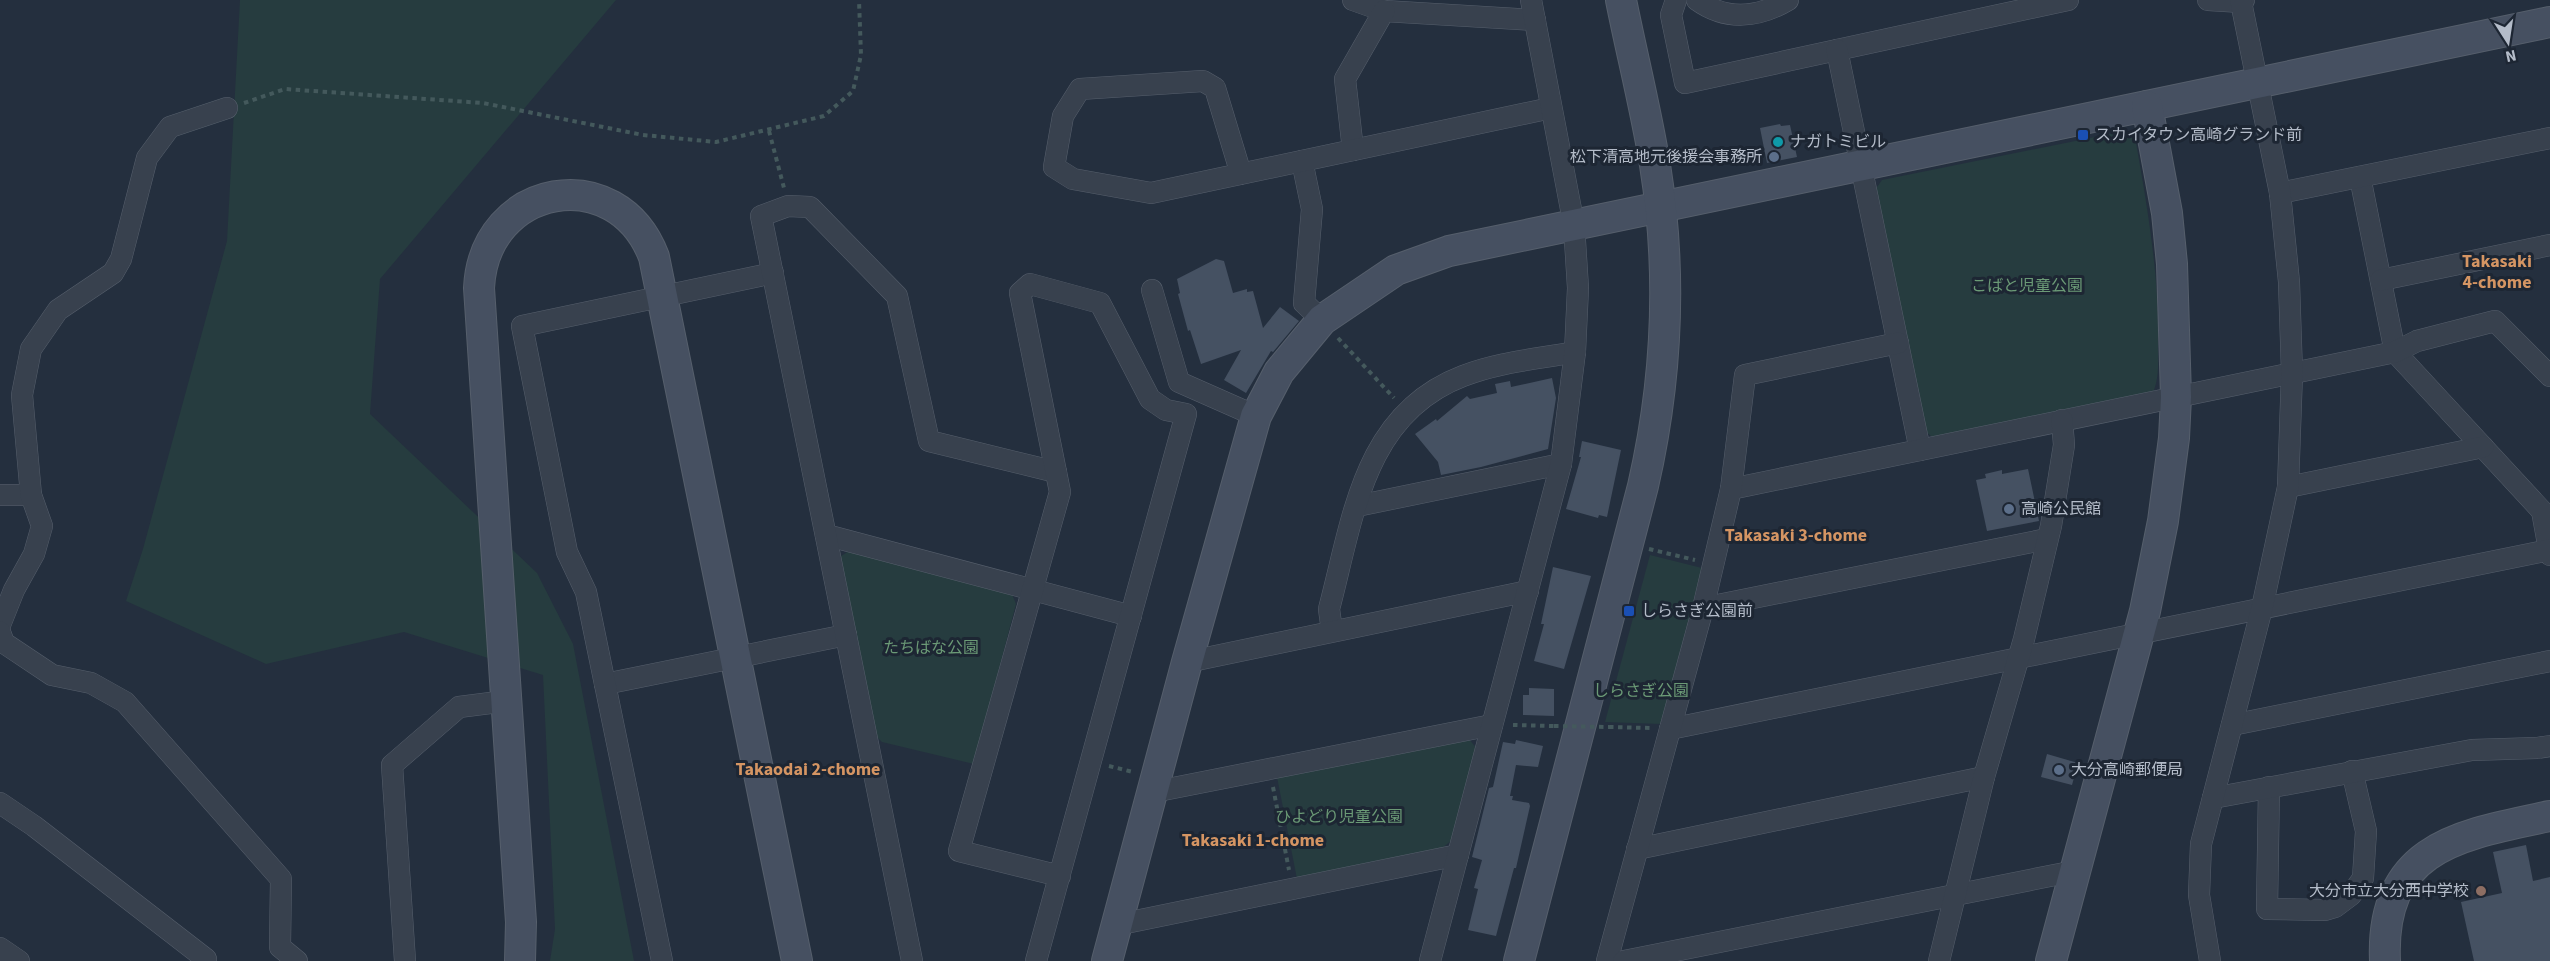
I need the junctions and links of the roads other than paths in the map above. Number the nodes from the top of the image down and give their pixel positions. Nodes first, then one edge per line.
1 (1353, 0) edge
2 (1621, 0) edge
3 (1676, 0) edge
4 (1697, 0) edge
5 (1788, 0) edge
6 (2068, 0) edge
7 (2208, 0) edge
8 (2243, 1) edge
9 (1533, 10) edge
10 (1384, 11) junction
11 (2550, 22) edge
12 (1837, 50) junction
13 (2259, 83) junction
14 (2147, 106) junction
15 (227, 108) road end
16 (1551, 108) junction
17 (2550, 138) edge
18 (1353, 150) junction
19 (1302, 161) junction
20 (1861, 166) junction
21 (1241, 174) junction
22 (2360, 177) junction
23 (2280, 193) junction
24 (1660, 207) junction
25 (1574, 225) junction
26 (2550, 245) edge
27 (773, 273) junction
28 (2381, 280) junction
29 (1152, 290) dead end
30 (663, 297) junction
31 (1322, 320) junction
32 (1898, 343) junction
33 (1575, 352) junction
34 (2395, 352) junction
35 (2292, 373) junction
36 (2550, 376) edge
37 (2176, 397) junction
38 (1256, 416) junction
39 (2062, 420) junction
40 (2483, 447) junction
41 (1920, 450) junction
42 (1560, 464) junction
43 (1056, 471) junction
44 (2288, 487) junction
45 (1731, 489) junction
46 (0, 495) edge
47 (31, 495) junction
48 (1356, 506) junction
49 (826, 535) junction
50 (2047, 539) junction
51 (2549, 552) edge
52 (1032, 590) junction
53 (1528, 591) junction
54 (1703, 608) junction
55 (2262, 608) junction
56 (1131, 616) junction
57 (0, 625) edge
58 (1332, 631) junction
59 (0, 632) edge
60 (2139, 633) junction
61 (846, 635) junction
62 (736, 658) junction
63 (2018, 658) junction
64 (2550, 661) edge
65 (1187, 662) junction
66 (605, 684) junction
67 (506, 701) junction
68 (1492, 725) junction
69 (2232, 725) junction
70 (1670, 729) junction
71 (2550, 746) edge
72 (2352, 771) junction
73 (1984, 777) junction
74 (1145, 783) junction
75 (2269, 787) junction
76 (2213, 798) junction
77 (0, 802) edge
78 (2550, 816) edge
79 (1637, 849) junction
80 (1458, 855) junction
81 (2075, 871) junction
82 (1060, 876) junction
83 (1955, 895) junction
84 (1116, 925) junction
85 (0, 948) edge
86 (19, 961) edge
87 (205, 961) edge
88 (297, 961) edge
89 (405, 961) edge
90 (520, 961) edge
91 (662, 961) edge
92 (797, 961) edge
93 (912, 961) edge
94 (1036, 961) edge
95 (1107, 961) edge
96 (1430, 961) edge
97 (1519, 961) edge
98 (1607, 961) edge
99 (1624, 961) edge
100 (1939, 961) edge
101 (2051, 961) edge
102 (2210, 961) edge
103 (2385, 961) edge

1 - 10 street
2 - 24 street
3 - 12 street
4 - 5 street
6 - 12 street
7 - 8 street
8 - 13 street
9 - 10 street
9 - 16 street
10 - 18 street
11 - 13 street
12 - 20 street
13 - 14 street
13 - 23 street
14 - 20 street
14 - 37 street
15 - 47 street
16 - 18 street
16 - 25 street
17 - 22 street
18 - 19 street
19 - 21 street
19 - 31 street
20 - 24 street
20 - 32 street
21 - 21 street
22 - 23 street
22 - 28 street
23 - 35 street
24 - 25 street
24 - 97 street
25 - 31 street
25 - 33 street
26 - 28 street
27 - 30 street
27 - 43 street
27 - 49 street
28 - 34 street
29 - 38 street
30 - 62 street
30 - 66 street
30 - 67 street
31 - 38 street
32 - 41 street
32 - 45 street
33 - 42 street
33 - 48 street
34 - 35 street
34 - 36 street
34 - 40 street
35 - 37 street
35 - 44 street
37 - 39 street
37 - 60 street
38 - 65 street
39 - 41 street
39 - 50 street
40 - 44 street
40 - 51 street
41 - 45 street
42 - 48 street
42 - 53 street
43 - 52 street
43 - 56 street
44 - 55 street
45 - 54 street
46 - 47 street
47 - 57 street
48 - 58 street
49 - 52 street
49 - 61 street
50 - 54 street
50 - 63 street
51 - 55 street
52 - 56 street
52 - 82 street
53 - 58 street
53 - 68 street
54 - 70 street
55 - 60 street
55 - 69 street
56 - 82 street
58 - 65 street
59 - 88 street
60 - 63 street
60 - 81 street
61 - 62 street
61 - 93 street
62 - 66 street
62 - 92 street
63 - 70 street
63 - 73 street
64 - 69 street
65 - 74 street
66 - 91 street
67 - 89 street
67 - 90 street
68 - 74 street
68 - 80 street
69 - 76 street
70 - 79 street
71 - 72 street
72 - 75 street
72 - 75 street
73 - 79 street
73 - 83 street
74 - 84 street
75 - 76 street
76 - 102 street
77 - 87 street
78 - 103 street
79 - 98 street
80 - 84 street
80 - 96 street
81 - 83 street
81 - 101 street
82 - 94 street
83 - 99 street
83 - 100 street
84 - 95 street
85 - 86 street

